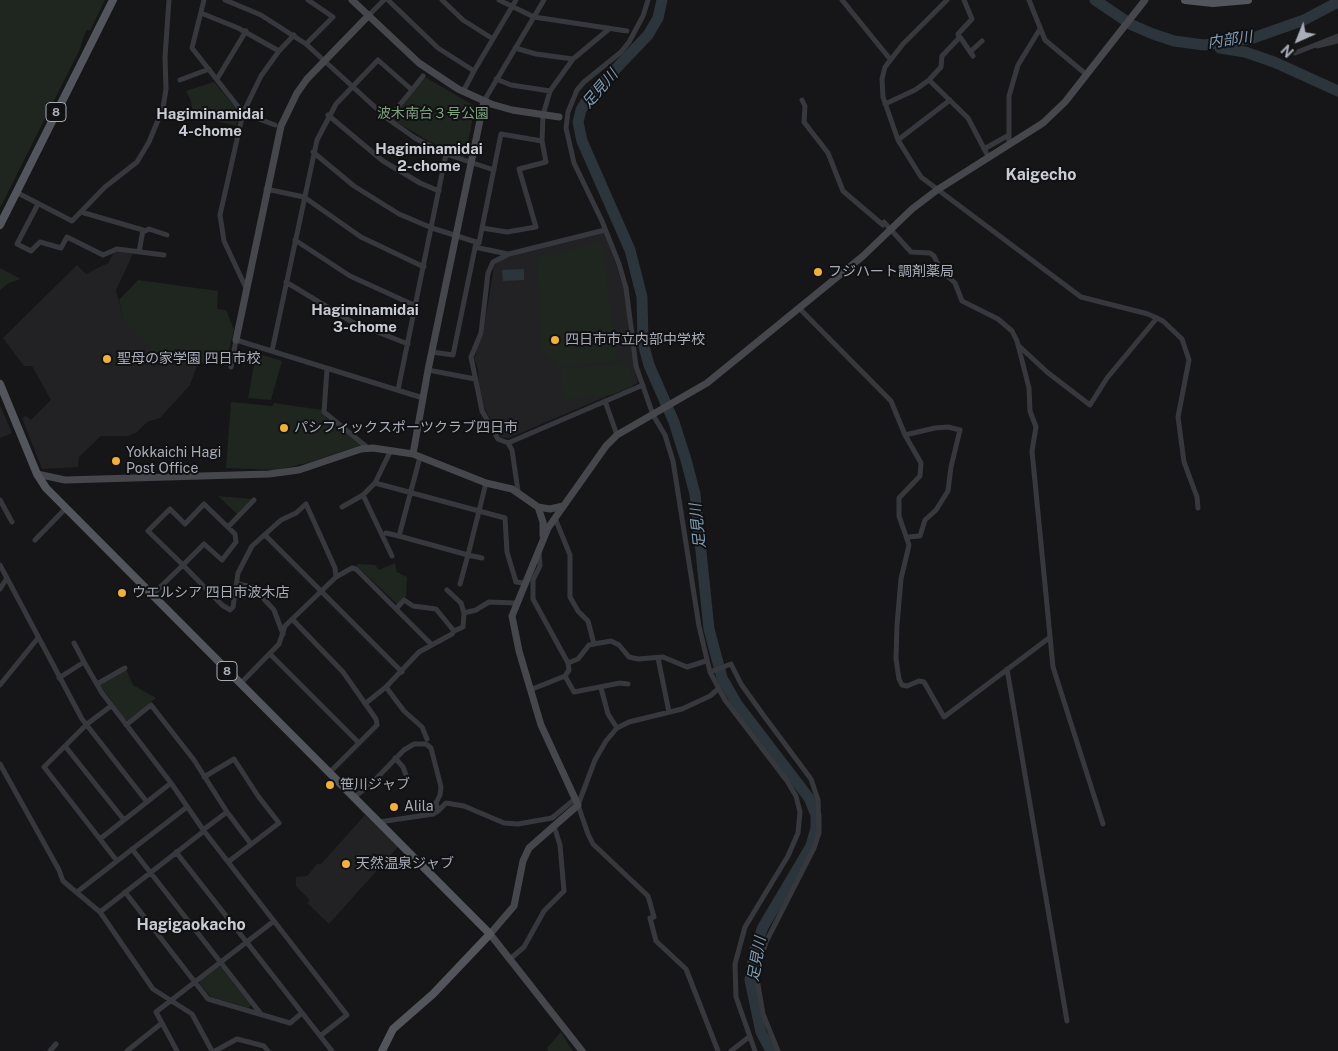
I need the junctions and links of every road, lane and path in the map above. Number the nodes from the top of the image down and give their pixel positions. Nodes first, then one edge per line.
1 (113, 0) edge
2 (169, 0) edge
3 (204, 0) edge
4 (225, 0) edge
5 (308, 0) edge
6 (352, 0) edge
7 (384, 0) edge
8 (388, 0) edge
9 (442, 0) edge
10 (499, 0) edge
11 (516, 0) edge
12 (544, 0) edge
13 (648, 0) edge
14 (842, 0) edge
15 (947, 0) edge
16 (964, 0) edge
17 (1029, 0) edge
18 (1145, 0) edge
19 (1185, 0) edge
20 (1248, 0) edge
21 (512, 8) junction
22 (201, 13) junction
23 (369, 15) junction
24 (534, 17) junction
25 (609, 29) junction
26 (1040, 29) junction
27 (627, 31) dead end
28 (246, 32) junction
29 (294, 35) junction
30 (1338, 36) edge
31 (959, 38) junction
32 (493, 39) junction
33 (982, 41) dead end
34 (1338, 41) edge
35 (306, 44) junction
36 (1314, 47) junction
37 (515, 48) junction
38 (279, 51) junction
39 (1295, 53) dead end
40 (325, 59) junction
41 (573, 59) junction
42 (890, 59) junction
43 (209, 69) junction
44 (474, 71) junction
45 (1089, 72) junction
46 (423, 76) dead end
47 (217, 79) junction
48 (180, 80) dead end
49 (496, 80) junction
50 (929, 80) junction
51 (352, 86) junction
52 (465, 88) dead end
53 (412, 90) junction
54 (550, 92) junction
55 (802, 100) dead end
56 (950, 100) junction
57 (484, 102) junction
58 (886, 104) junction
59 (243, 113) junction
60 (328, 115) junction
61 (543, 115) junction
62 (559, 117) dead end
63 (388, 119) junction
64 (275, 125) dead end
65 (1009, 135) junction
66 (898, 140) junction
67 (542, 141) junction
68 (1009, 145) junction
69 (984, 149) junction
70 (313, 152) junction
71 (446, 154) junction
72 (989, 158) junction
73 (471, 164) junction
74 (494, 170) junction
75 (266, 189) junction
76 (938, 190) junction
77 (439, 191) junction
78 (16, 192) junction
79 (304, 197) junction
80 (38, 204) junction
81 (81, 212) junction
82 (0, 225) edge
83 (432, 228) junction
84 (482, 228) junction
85 (892, 228) junction
86 (605, 230) junction
87 (143, 232) junction
88 (167, 235) dead end
89 (456, 237) junction
90 (295, 240) junction
91 (478, 245) junction
92 (139, 252) junction
93 (509, 254) junction
94 (164, 255) dead end
95 (424, 267) junction
96 (286, 282) junction
97 (247, 289) junction
98 (416, 306) junction
99 (799, 308) junction
100 (1157, 318) junction
101 (236, 340) junction
102 (408, 344) junction
103 (1019, 346) junction
104 (272, 351) junction
105 (432, 352) junction
106 (231, 367) dead end
107 (327, 368) junction
108 (428, 370) junction
109 (475, 379) junction
110 (0, 384) edge
111 (643, 385) junction
112 (398, 390) junction
113 (423, 398) junction
114 (605, 401) junction
115 (654, 415) junction
116 (617, 435) junction
117 (905, 435) junction
118 (508, 443) junction
119 (368, 448) junction
120 (391, 450) junction
121 (417, 456) junction
122 (38, 474) junction
123 (375, 483) junction
124 (486, 483) junction
125 (518, 491) junction
126 (411, 492) junction
127 (363, 495) junction
128 (0, 500) edge
129 (254, 500) dead end
130 (566, 504) junction
131 (342, 507) dead end
132 (538, 507) junction
133 (1198, 508) dead end
134 (65, 509) junction
135 (478, 511) junction
136 (555, 518) junction
137 (12, 522) dead end
138 (228, 527) junction
139 (386, 533) dead end
140 (266, 535) junction
141 (399, 536) junction
142 (908, 537) junction
143 (35, 540) dead end
144 (542, 543) junction
145 (468, 554) junction
146 (392, 556) dead end
147 (482, 558) dead end
148 (0, 565) edge
149 (183, 565) junction
150 (336, 577) junction
151 (7, 578) junction
152 (528, 580) junction
153 (238, 584) junction
154 (460, 584) dead end
155 (0, 589) edge
156 (447, 590) dead end
157 (320, 591) junction
158 (152, 595) junction
159 (516, 603) junction
160 (396, 609) junction
161 (464, 613) junction
162 (292, 619) junction
163 (454, 631) junction
164 (283, 634) junction
165 (38, 638) junction
166 (1050, 638) junction
167 (74, 643) dead end
168 (431, 644) junction
169 (594, 644) junction
170 (270, 654) junction
171 (658, 658) junction
172 (706, 661) junction
173 (84, 662) junction
174 (568, 663) junction
175 (126, 668) dead end
176 (1007, 670) junction
177 (402, 672) junction
178 (710, 672) junction
179 (565, 676) junction
180 (59, 678) junction
181 (97, 684) junction
182 (240, 684) junction
183 (628, 684) dead end
184 (0, 685) edge
185 (386, 687) junction
186 (601, 688) junction
187 (718, 688) junction
188 (530, 690) junction
189 (366, 703) junction
190 (111, 706) junction
191 (669, 712) junction
192 (87, 724) junction
193 (126, 725) junction
194 (617, 728) junction
195 (427, 739) dead end
196 (359, 743) junction
197 (65, 746) junction
198 (395, 758) junction
199 (0, 764) edge
200 (329, 773) junction
201 (406, 775) dead end
202 (204, 778) junction
203 (171, 783) junction
204 (354, 797) junction
205 (577, 801) junction
206 (147, 802) junction
207 (187, 807) junction
208 (438, 811) junction
209 (227, 812) junction
210 (124, 820) junction
211 (379, 822) junction
212 (1103, 824) dead end
213 (554, 826) junction
214 (203, 830) junction
215 (100, 839) junction
216 (251, 844) junction
217 (132, 849) junction
218 (176, 852) junction
219 (117, 861) junction
220 (228, 862) junction
221 (150, 872) junction
222 (77, 892) junction
223 (125, 892) junction
224 (100, 912) junction
225 (274, 921) junction
226 (490, 934) junction
227 (247, 942) junction
228 (510, 959) junction
229 (220, 962) junction
230 (195, 982) junction
231 (170, 1001) junction
232 (302, 1013) junction
233 (260, 1014) junction
234 (1067, 1021) dead end
235 (162, 1024) junction
236 (320, 1036) junction
237 (749, 1037) junction
238 (56, 1044) dead end
239 (50, 1051) edge
240 (127, 1051) edge
241 (177, 1051) edge
242 (213, 1051) edge
243 (268, 1051) edge
244 (332, 1051) edge
245 (382, 1051) edge
246 (582, 1051) edge
247 (718, 1051) edge
248 (731, 1051) edge
249 (755, 1051) edge
250 (778, 1051) edge

1 - 78 main road, 8
2 - 81 street
3 - 22 street
4 - 29 street
5 - 35 street
6 - 23 street
7 - 23 street
8 - 44 street
9 - 32 street
10 - 21 street
11 - 21 street
12 - 24 street
13 - 86 street
14 - 42 street
15 - 42 street
16 - 31 street
17 - 26 street
18 - 45 street
19 - 20 main road
21 - 24 street
21 - 32 street
22 - 28 street
22 - 43 street
23 - 40 street
23 - 57 street
24 - 25 street
24 - 37 street
25 - 27 street
25 - 41 street
26 - 45 street
26 - 65 street
28 - 38 street
28 - 47 street
29 - 35 street
29 - 38 street
30 - 36 street
31 - 33 street
31 - 50 street
32 - 44 street
34 - 36 street
35 - 40 street
36 - 39 street
37 - 41 street
37 - 49 street
38 - 59 street
40 - 51 street
40 - 75 street
41 - 54 street
42 - 58 street
43 - 47 street
43 - 48 street
44 - 52 street
45 - 68 street
46 - 53 street
47 - 59 street
49 - 54 street
49 - 57 street
50 - 56 street
50 - 58 street
51 - 53 street
51 - 60 street
51 - 63 street
53 - 63 street
54 - 61 street
55 - 85 street
56 - 66 street
56 - 69 street
57 - 61 street
57 - 73 street
58 - 66 street
59 - 64 street
59 - 97 street
60 - 70 street
60 - 77 street
61 - 62 street
61 - 67 street
63 - 71 street
65 - 68 street
65 - 69 street
66 - 76 street
67 - 74 street
67 - 84 street
68 - 72 street
69 - 72 street
70 - 79 street
70 - 83 street
71 - 73 street
71 - 77 street
72 - 76 street
73 - 74 street
73 - 89 street
74 - 84 street
75 - 79 street
75 - 97 street
76 - 85 street
76 - 100 street
77 - 83 street
78 - 80 street
78 - 82 main road, 8
79 - 90 street
79 - 95 street
80 - 81 street
80 - 92 street
81 - 87 street
83 - 89 street
83 - 95 street
84 - 91 street
85 - 99 street
85 - 103 street
86 - 93 street
86 - 111 street
87 - 88 street
87 - 92 street
89 - 91 street
89 - 105 street
90 - 96 street
90 - 98 street
91 - 93 street
91 - 105 street
92 - 94 street
93 - 109 street
95 - 98 street
96 - 102 street
96 - 104 street
97 - 101 street
98 - 102 street
99 - 115 street
99 - 117 street
100 - 103 street
100 - 133 street
101 - 104 street
101 - 106 street
102 - 112 street
103 - 166 street
104 - 107 street
105 - 108 street
107 - 112 street
107 - 119 street
108 - 109 street
108 - 113 street
109 - 118 street
110 - 122 main road, 8
111 - 114 street
111 - 115 street
112 - 113 street
113 - 121 street
114 - 116 street
114 - 118 street
115 - 116 street
115 - 172 street
116 - 130 street
117 - 142 street
117 - 142 street
118 - 125 street
119 - 120 street
119 - 122 street
120 - 121 street
120 - 123 street
121 - 124 street
121 - 126 street
122 - 134 main road, 8
123 - 126 street
123 - 127 street
124 - 125 street
124 - 135 street
125 - 132 street
126 - 135 street
126 - 141 street
127 - 131 street
127 - 146 street
128 - 137 street
129 - 138 street
130 - 132 street
130 - 136 street
132 - 144 street
134 - 143 street
134 - 158 main road, 8
135 - 145 street
135 - 152 street
136 - 144 street
136 - 169 street
138 - 149 street
138 - 149 street
139 - 141 street
140 - 150 street
140 - 153 street
140 - 157 street
141 - 145 street
142 - 176 street
144 - 152 street
145 - 147 street
145 - 154 street
148 - 151 street
149 - 153 street
149 - 158 street
150 - 157 street
150 - 160 street
151 - 155 street
151 - 165 street
152 - 159 street
152 - 174 street
153 - 164 street
156 - 161 street
157 - 162 street
157 - 177 street
158 - 182 main road, 8
159 - 161 street
159 - 188 street
160 - 163 street
160 - 168 street
161 - 163 street
162 - 164 street
162 - 189 street
163 - 168 street
164 - 170 street
165 - 180 street
165 - 184 street
166 - 176 street
166 - 212 street
167 - 173 street
168 - 177 street
169 - 171 street
169 - 174 street
170 - 182 street
170 - 196 street
171 - 172 street
171 - 191 street
172 - 178 street
173 - 180 street
173 - 181 street
174 - 179 street
175 - 181 street
176 - 234 street
177 - 185 street
178 - 187 street
178 - 250 street
179 - 186 street
179 - 188 street
180 - 192 street
181 - 190 street
182 - 200 main road, 8
183 - 186 street
185 - 189 street
185 - 195 street
186 - 194 street
187 - 191 street
187 - 237 street
188 - 205 street
189 - 196 street
190 - 192 street
190 - 193 street
191 - 194 street
192 - 197 street
192 - 206 street
193 - 202 street
193 - 203 street
194 - 205 street
196 - 200 street
197 - 210 street
197 - 215 street
198 - 201 street
198 - 204 street
198 - 208 street
199 - 222 street
200 - 204 main road, 8
202 - 209 street
202 - 216 street
203 - 206 street
203 - 207 street
204 - 211 main road, 8
205 - 208 street
205 - 213 street
205 - 247 street
206 - 210 street
207 - 214 street
207 - 217 street
208 - 211 street
209 - 214 street
209 - 216 street
210 - 215 street
211 - 226 main road, 8
213 - 226 street
213 - 228 street
214 - 218 street
214 - 220 street
215 - 219 street
216 - 220 street
217 - 219 street
217 - 221 street
218 - 221 street
218 - 227 street
219 - 222 street
220 - 225 street
221 - 223 street
221 - 229 street
222 - 224 street
223 - 224 street
223 - 230 street
224 - 231 street
225 - 227 street
225 - 236 street
226 - 228 street
226 - 245 main road
227 - 229 street
227 - 232 street
228 - 246 street
229 - 230 street
229 - 233 street
230 - 231 street
230 - 233 street
231 - 235 street
231 - 242 street
232 - 233 street
232 - 236 street
235 - 240 street
235 - 241 street
236 - 244 street
237 - 248 street
237 - 249 street
238 - 239 street
242 - 243 street

